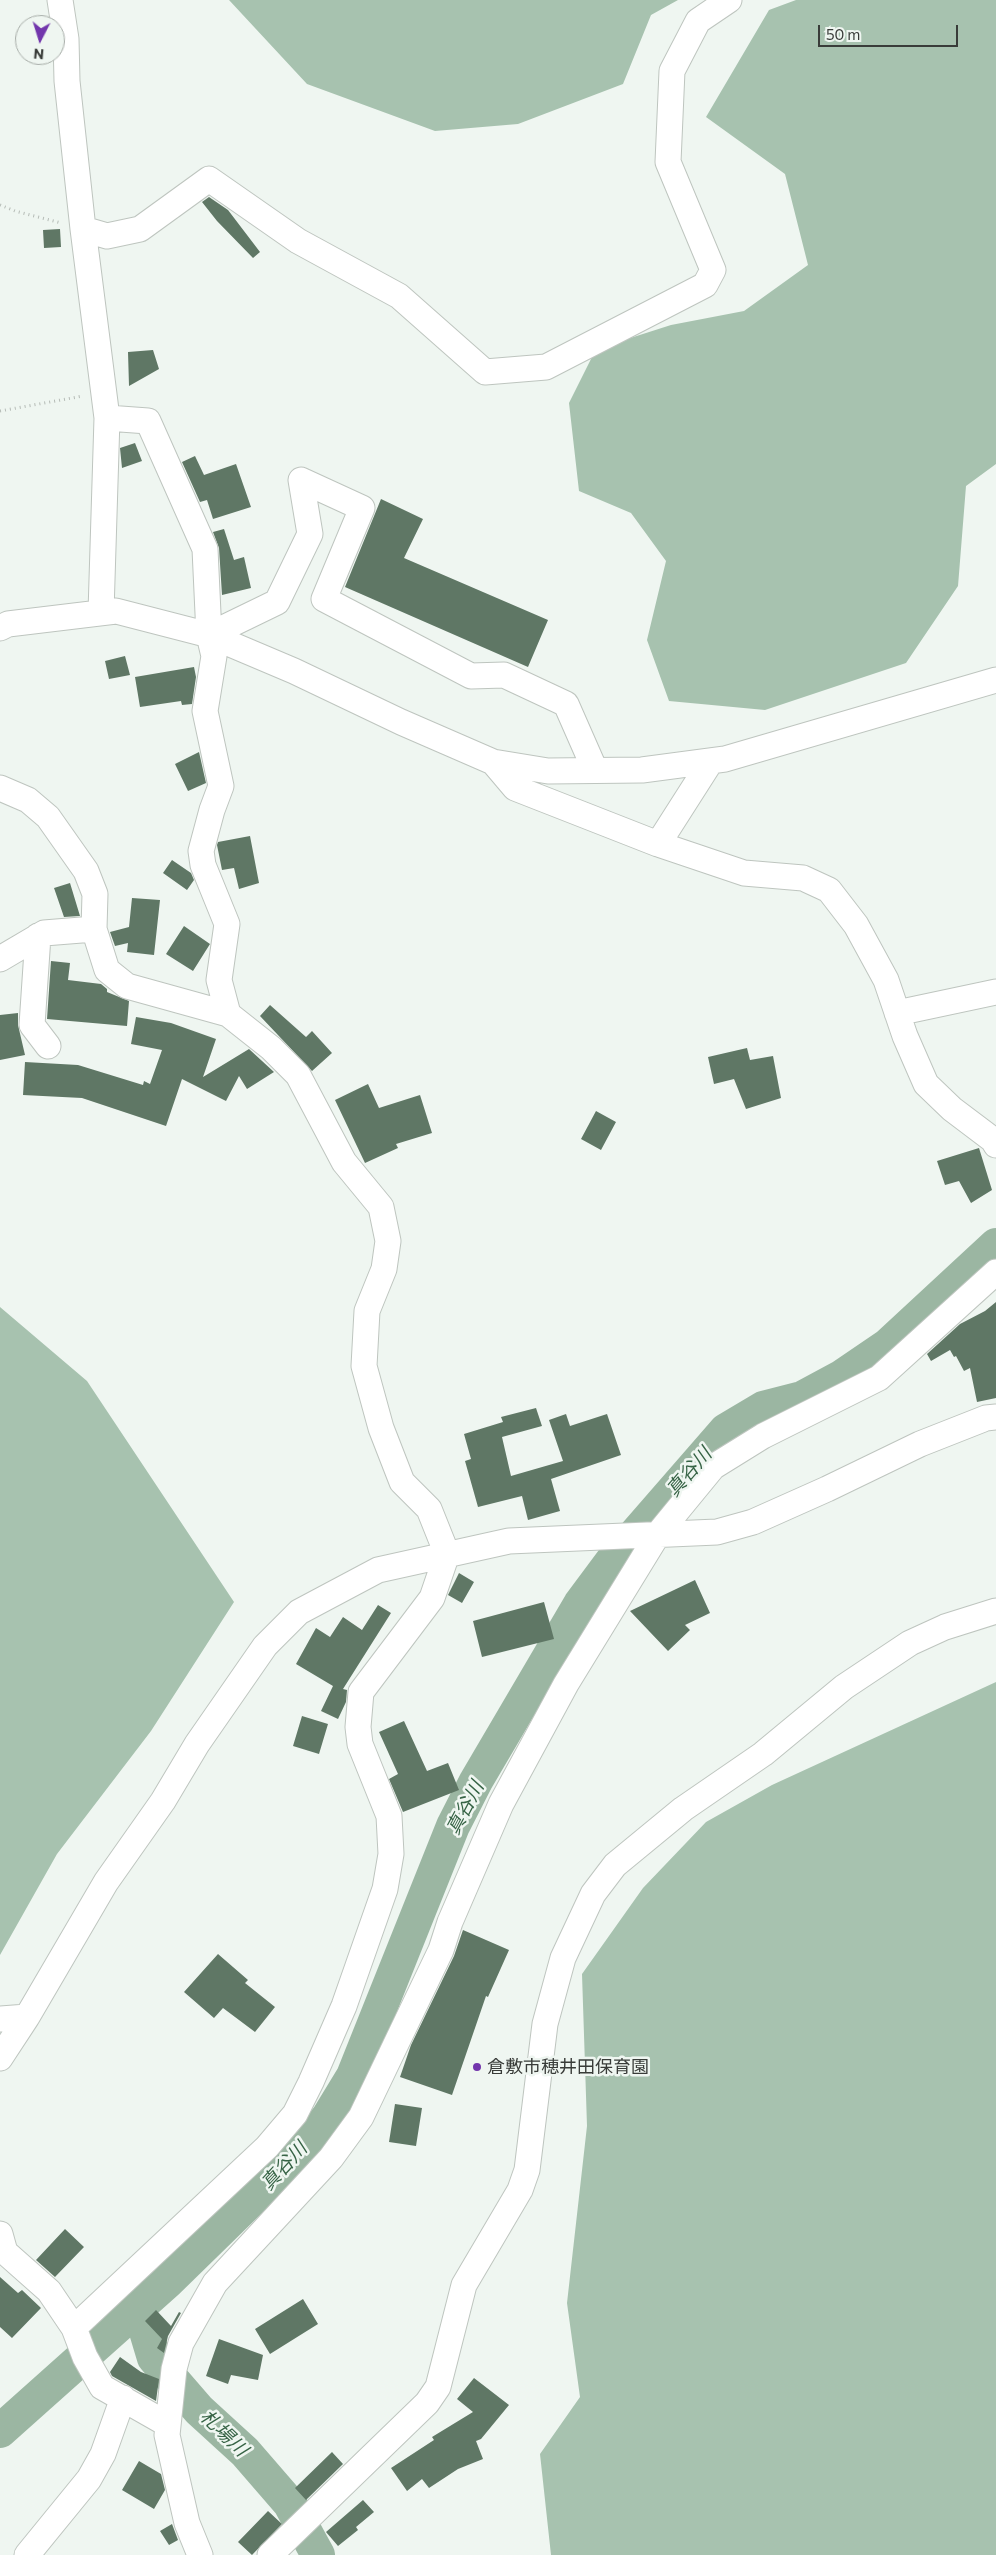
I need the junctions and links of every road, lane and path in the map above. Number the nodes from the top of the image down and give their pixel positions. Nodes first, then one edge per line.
1 (60, 0) edge
2 (729, 0) edge
3 (0, 204) edge
4 (83, 228) junction
5 (103, 392) junction
6 (0, 411) edge
7 (107, 418) junction
8 (101, 612) junction
9 (0, 628) edge
10 (208, 635) junction
11 (996, 680) edge
12 (711, 761) junction
13 (493, 762) junction
14 (594, 770) junction
15 (0, 788) edge
16 (658, 844) junction
17 (94, 929) junction
18 (38, 936) junction
19 (0, 959) edge
20 (996, 992) edge
21 (897, 1013) junction
22 (228, 1014) junction
23 (48, 1046) dead end
24 (996, 1145) edge
25 (996, 1272) edge
26 (996, 1417) edge
27 (652, 1535) junction
28 (447, 1554) junction
29 (996, 1611) edge
30 (27, 2017) junction
31 (0, 2019) edge
32 (0, 2058) edge
33 (0, 2234) edge
34 (74, 2328) junction
35 (123, 2398) junction
36 (167, 2424) junction
37 (27, 2555) edge
38 (200, 2555) edge
39 (270, 2555) edge

1 - 4 street
2 - 4 street
3 - 4 path
4 - 5 street
5 - 6 path
5 - 7 street
7 - 8 street
7 - 10 street
8 - 9 street
8 - 10 street
10 - 13 street
10 - 14 street
10 - 22 street
11 - 12 street
12 - 14 street
12 - 16 street
13 - 14 street
13 - 16 street
15 - 17 street
16 - 21 street
17 - 18 street
17 - 22 street
18 - 19 street
18 - 23 street
20 - 21 street
21 - 24 street
22 - 28 street
25 - 27 street
26 - 27 street
27 - 28 street
27 - 36 street
28 - 30 street
28 - 34 street
29 - 39 street
30 - 31 street
30 - 32 street
33 - 34 street
34 - 35 street
35 - 36 street
35 - 37 street
36 - 38 street

